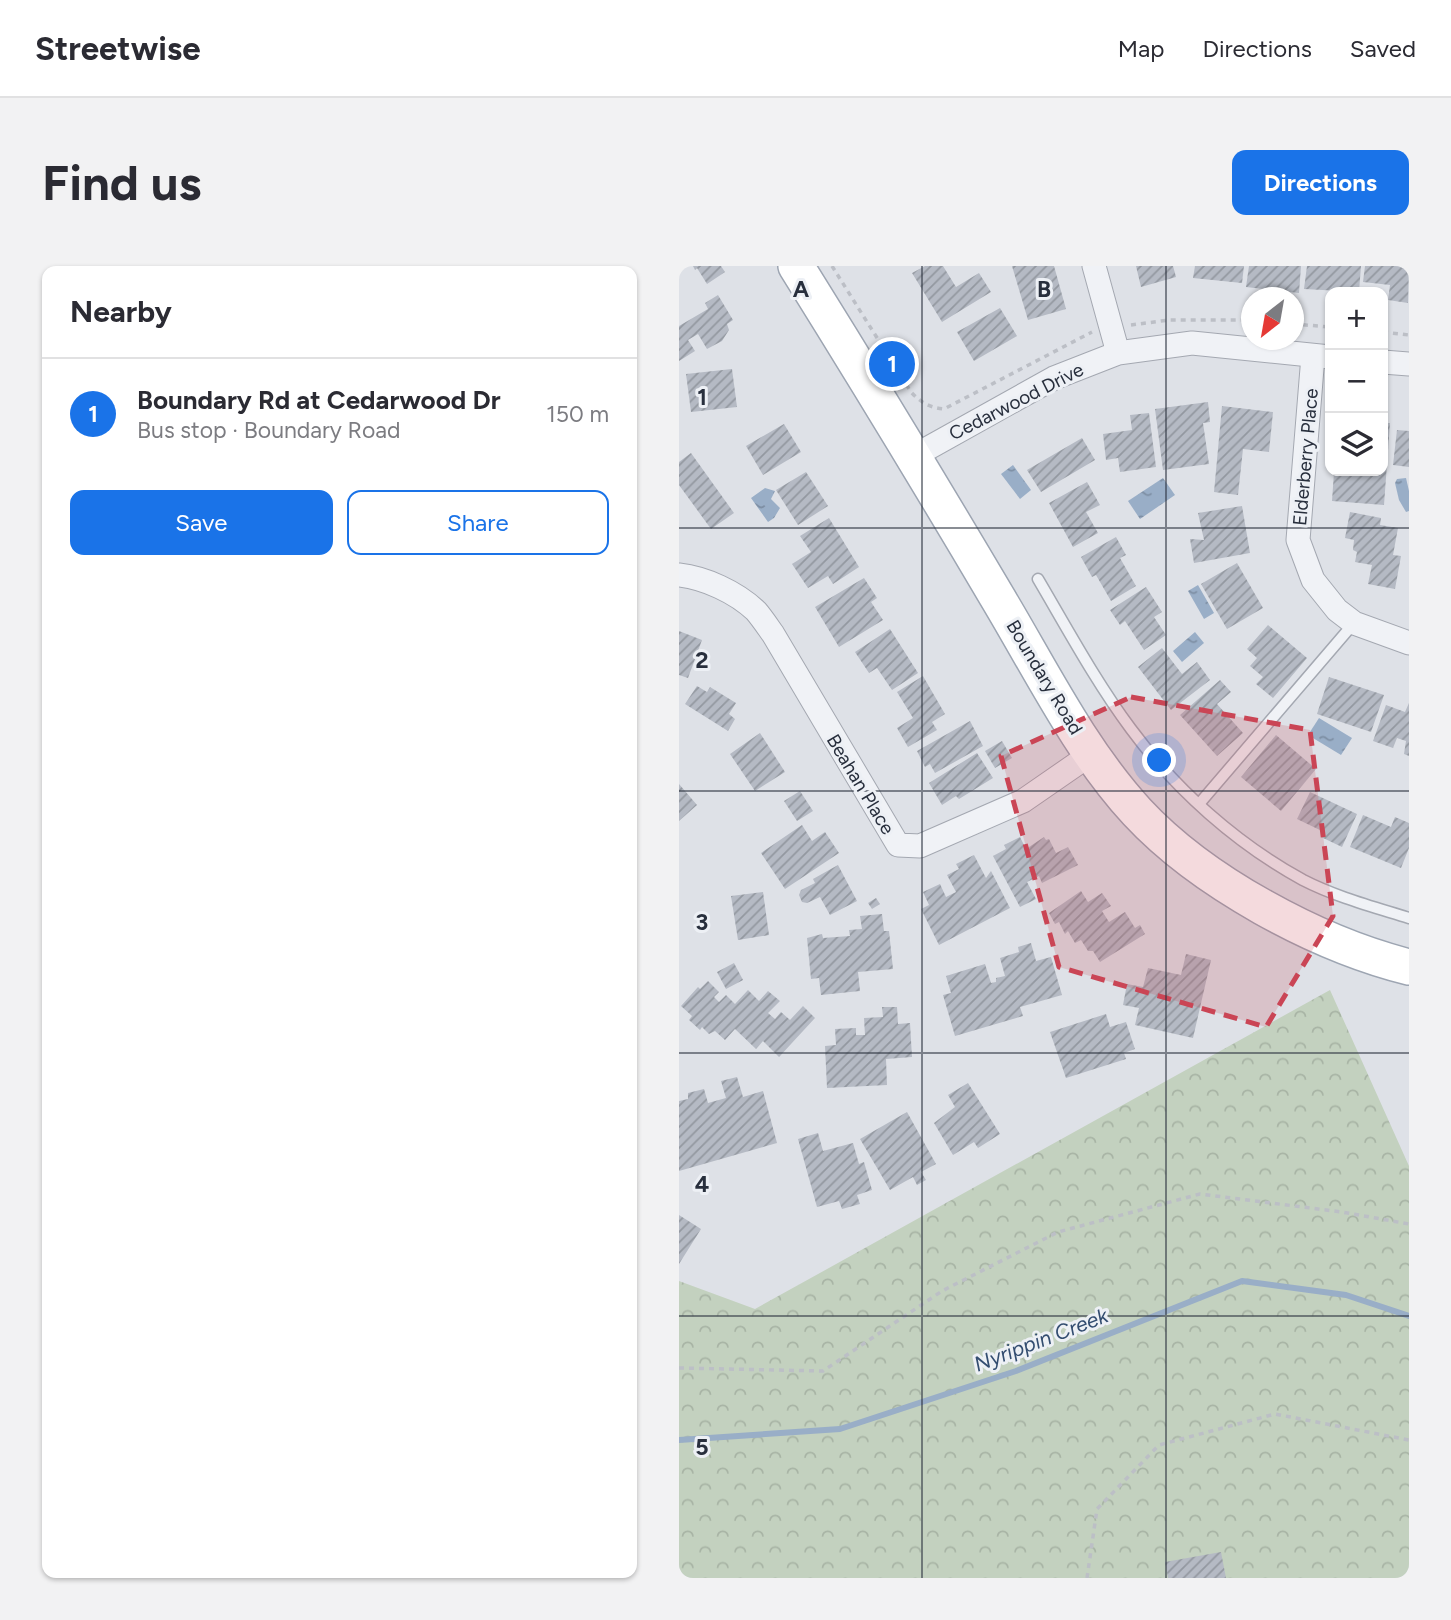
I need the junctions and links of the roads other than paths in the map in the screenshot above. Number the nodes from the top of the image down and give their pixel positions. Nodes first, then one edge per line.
1 (796, 266) edge
2 (1094, 266) edge
3 (1118, 354) junction
4 (1321, 357) edge
5 (1388, 362) edge
6 (1409, 364) edge
7 (913, 456) junction
8 (679, 575) edge
9 (1038, 579) dead end
10 (1354, 623) junction
11 (1409, 643) edge
12 (1091, 754) junction
13 (1199, 804) junction
14 (1409, 918) edge
15 (1409, 967) edge

1 - 7 main road, Boundary Road
2 - 3 street
3 - 4 street, Cedarwood Drive
3 - 7 street, Cedarwood Drive
4 - 10 street, Elderberry Place
5 - 6 street
7 - 12 main road, Boundary Road
8 - 12 street, Beahan Place
9 - 13 lane
10 - 11 street, Elderberry Place
10 - 13 lane
12 - 15 main road, Boundary Road
13 - 14 lane

